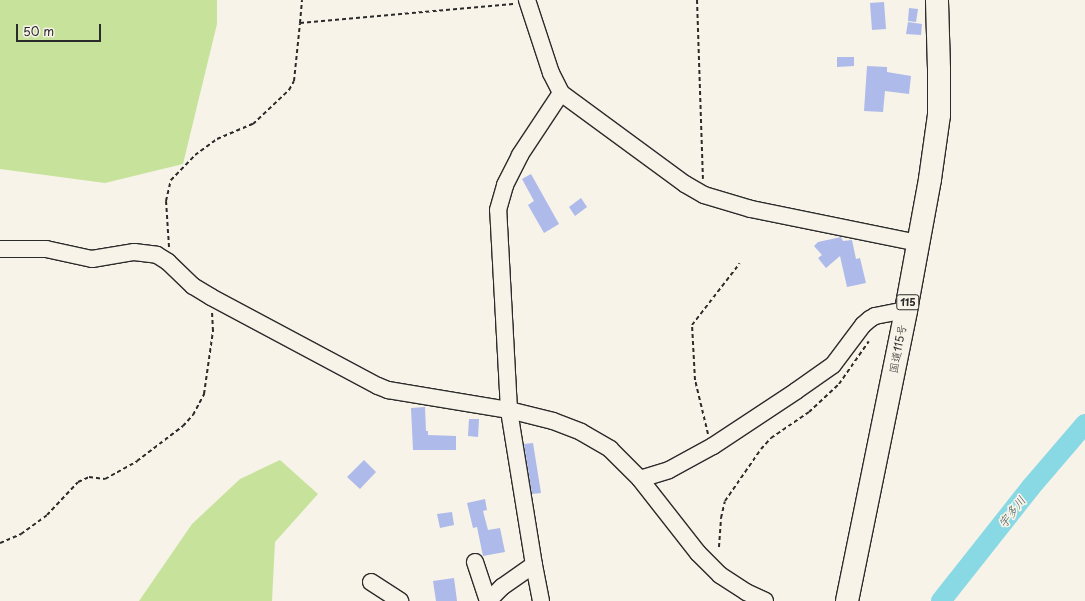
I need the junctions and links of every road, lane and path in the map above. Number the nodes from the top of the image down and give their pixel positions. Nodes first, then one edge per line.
1 (302, 0) edge
2 (697, 0) edge
3 (937, 0) edge
4 (527, 1) edge
5 (300, 23) junction
6 (561, 93) junction
7 (704, 195) junction
8 (918, 244) junction
9 (0, 249) edge
10 (168, 262) junction
11 (740, 262) dead end
12 (211, 297) junction
13 (906, 310) junction
14 (870, 319) junction
15 (510, 410) junction
16 (713, 446) junction
17 (640, 479) junction
18 (0, 543) edge
19 (719, 547) dead end
20 (475, 562) dead end
21 (534, 565) junction
22 (370, 582) dead end
23 (400, 601) edge
24 (488, 601) edge
25 (541, 601) edge
26 (765, 601) edge
27 (847, 601) edge

1 - 5 path
2 - 7 path
3 - 8 highway, 国道115号 / 115
4 - 5 path
4 - 6 street
5 - 10 path
6 - 7 street
6 - 15 street
7 - 8 street
8 - 13 highway, 国道115号 / 115
9 - 10 street
10 - 12 street
11 - 16 path
12 - 15 street
12 - 18 path
13 - 14 street
13 - 27 highway, 国道115号 / 115
14 - 16 street
14 - 19 path
15 - 17 street
15 - 21 street
16 - 17 street
17 - 26 street
20 - 24 street
21 - 24 street
21 - 25 street
22 - 23 street

